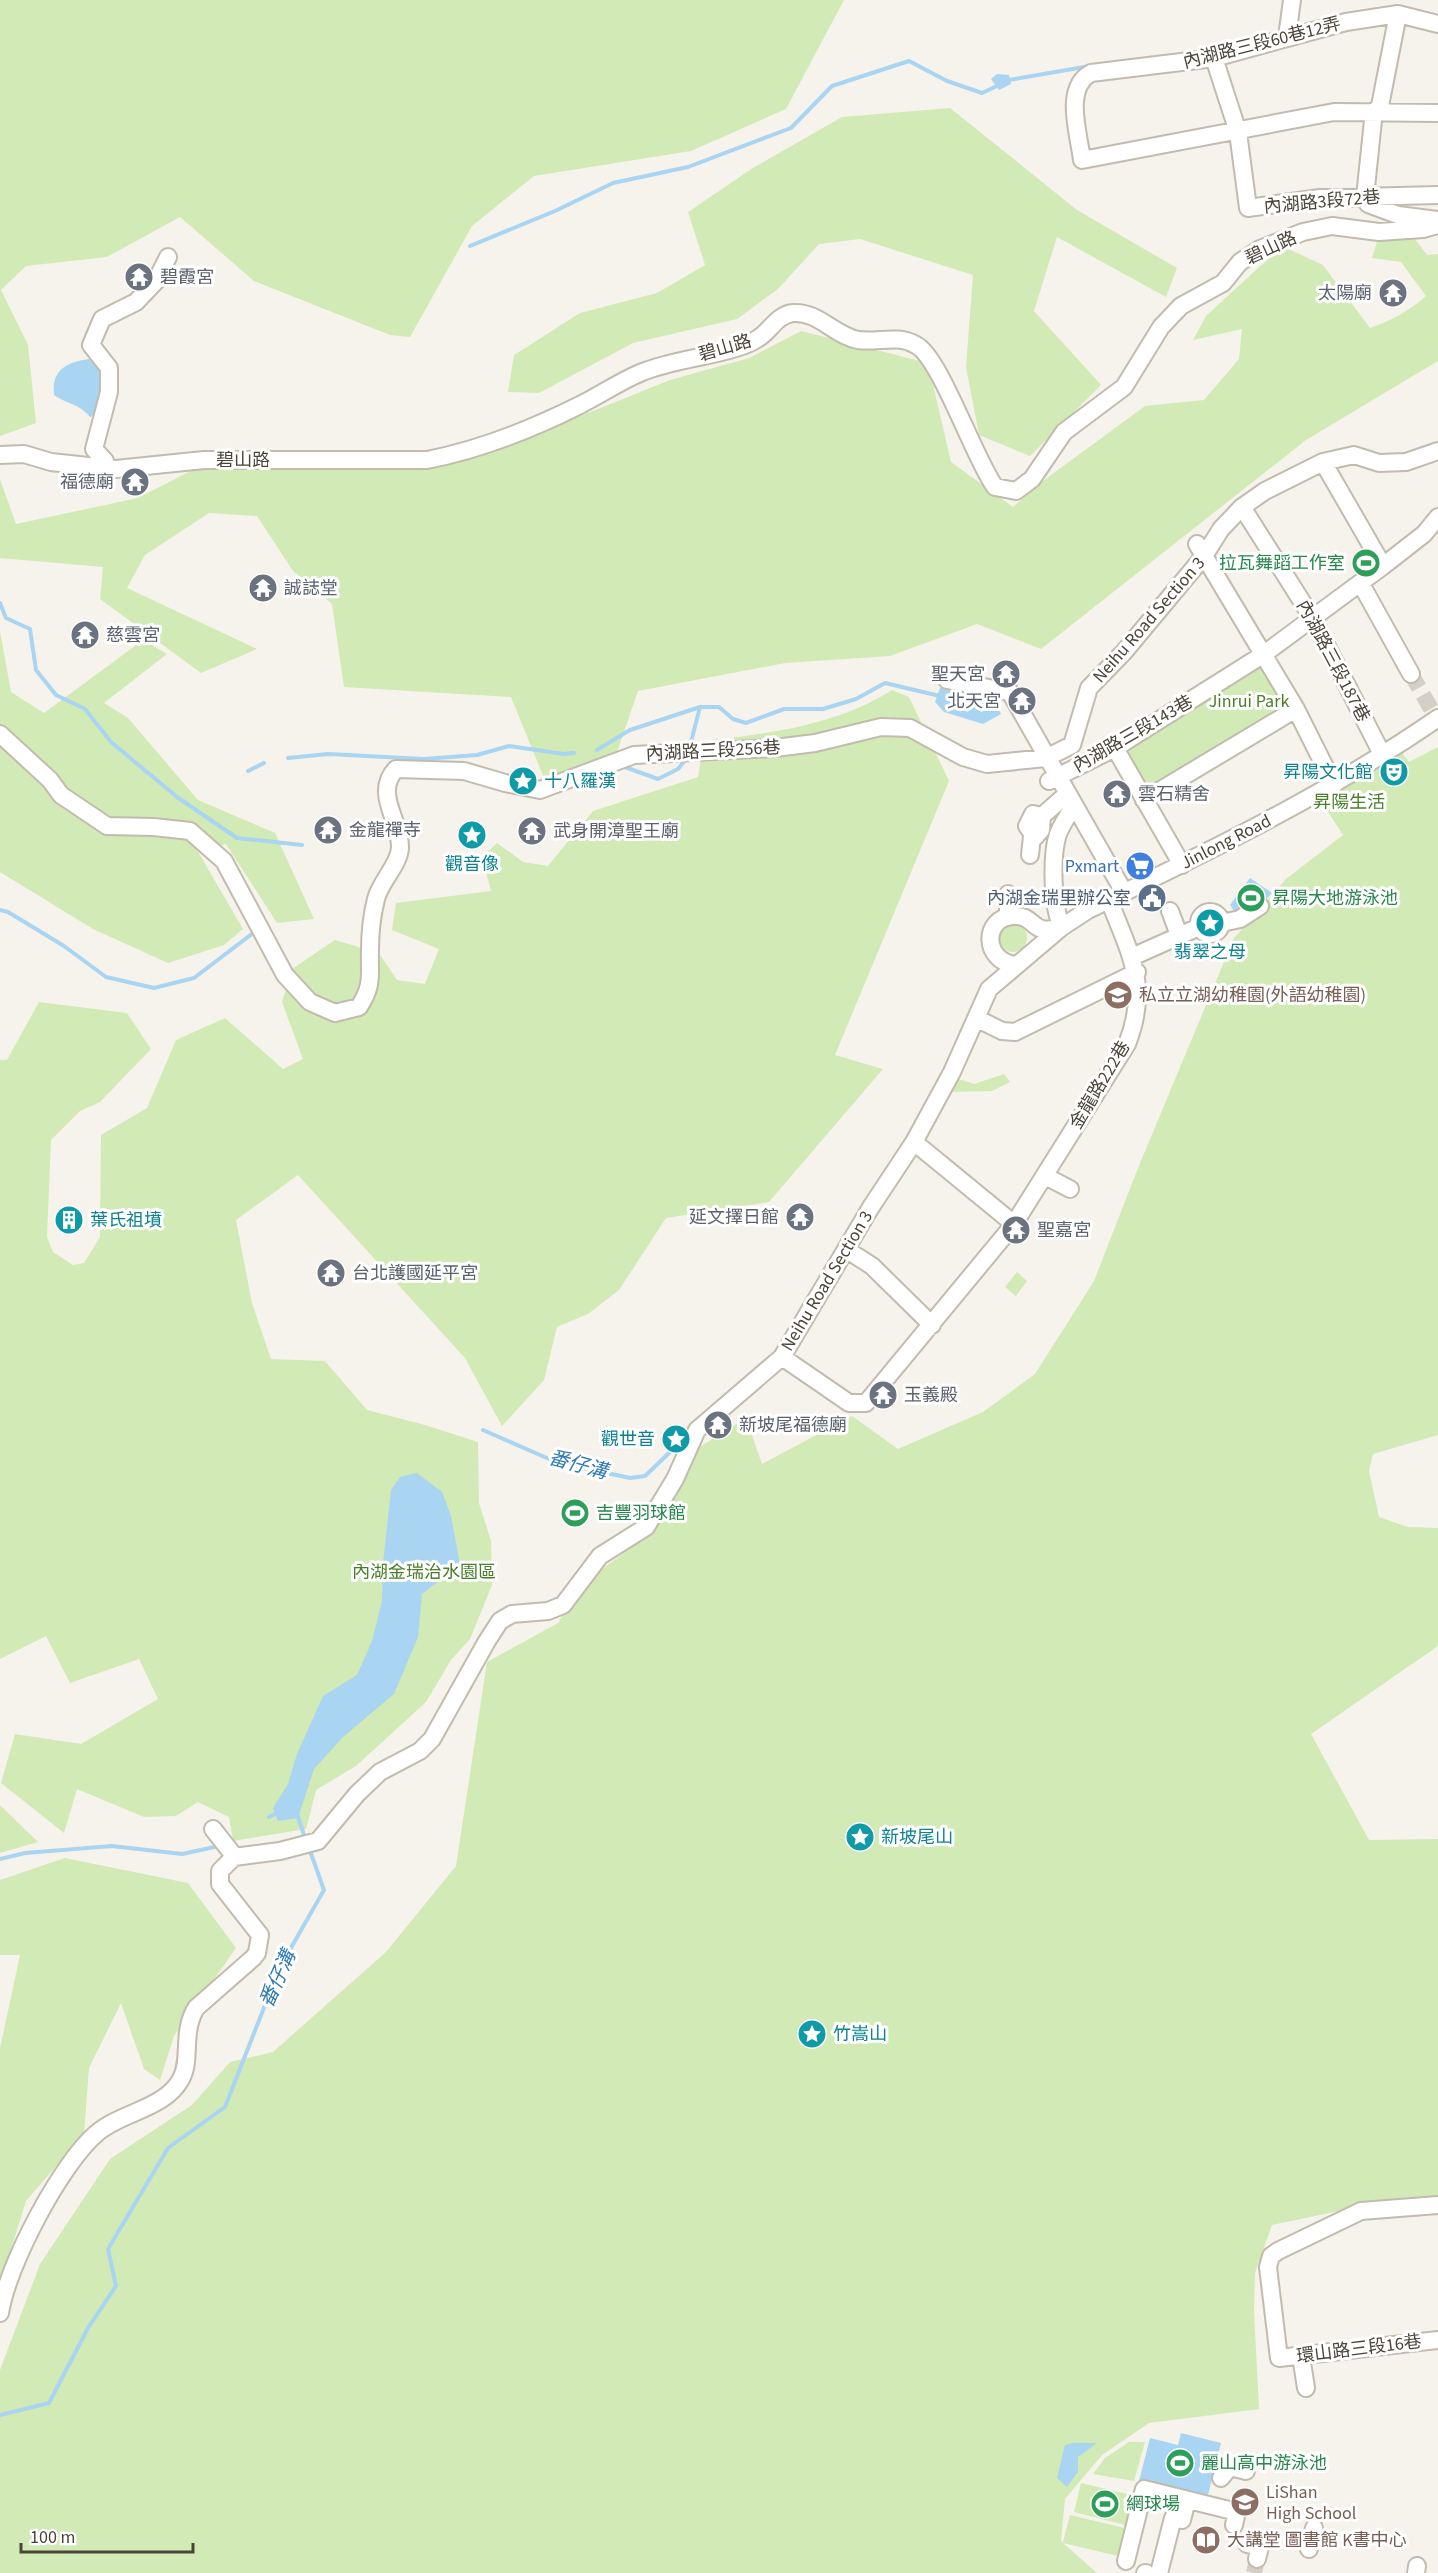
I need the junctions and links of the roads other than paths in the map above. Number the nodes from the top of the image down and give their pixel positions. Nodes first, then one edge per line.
1 (1292, 0) edge
2 (1398, 14) junction
3 (1438, 24) edge
4 (1287, 37) junction
5 (1214, 58) junction
6 (1376, 111) junction
7 (1438, 113) edge
8 (1238, 132) junction
9 (1438, 195) edge
10 (1365, 197) junction
11 (1438, 220) edge
12 (1438, 225) edge
13 (168, 257) dead end
14 (1438, 451) edge
15 (0, 455) edge
16 (1323, 462) junction
17 (107, 468) junction
18 (1242, 507) junction
19 (1438, 517) edge
20 (1200, 550) junction
21 (1383, 566) junction
22 (1361, 584) junction
23 (1313, 619) junction
24 (1264, 654) junction
25 (1411, 674) tunnel mouth
26 (947, 680) dead end
27 (1296, 709) junction
28 (1438, 718) edge
29 (0, 734) edge
30 (1072, 745) junction
31 (1115, 748) junction
32 (1383, 756) junction
33 (1047, 758) junction
34 (1081, 765) junction
35 (1053, 779) junction
36 (1334, 785) junction
37 (1071, 800) junction
38 (1144, 800) junction
39 (1030, 855) dead end
40 (1182, 865) junction
41 (1008, 894) dead end
42 (1117, 896) junction
43 (1260, 906) dead end
44 (1170, 911) dead end
45 (1008, 917) junction
46 (1062, 927) junction
47 (1179, 935) junction
48 (1134, 964) junction
49 (1015, 965) junction
50 (975, 1018) junction
51 (914, 1142) junction
52 (1045, 1176) junction
53 (1070, 1189) dead end
54 (1014, 1224) junction
55 (847, 1250) junction
56 (932, 1325) junction
57 (782, 1357) junction
58 (213, 1829) dead end
59 (235, 1857) junction
60 (1438, 2205) edge
61 (0, 2313) edge
62 (1438, 2340) edge
63 (1301, 2356) junction
64 (1306, 2388) dead end
65 (1246, 2471) dead end
66 (1221, 2478) dead end
67 (1187, 2500) junction
68 (1234, 2525) dead end
69 (1314, 2528) dead end
70 (1247, 2544) dead end
71 (1309, 2549) dead end
72 (1257, 2559) dead end
73 (1126, 2561) dead end
74 (1159, 2573) edge

1 - 4 street
2 - 3 street
2 - 4 street, 內湖路三段60巷12弄
2 - 6 street
4 - 5 street, 內湖路三段60巷12弄
5 - 8 street
5 - 8 street, 內湖路三段60巷12弄
6 - 7 street
6 - 8 street
6 - 10 street
8 - 10 street, 內湖路3段72巷
9 - 10 street, 內湖路3段72巷
10 - 11 street
12 - 17 street, 碧山路
13 - 17 street
14 - 16 street, Neihu Road Section 3
15 - 17 street, 碧山路
16 - 18 street, Neihu Road Section 3
16 - 21 street
18 - 20 street, Neihu Road Section 3
18 - 23 street, 內湖路三段187巷
19 - 21 street, 內湖路三段143巷
20 - 24 street
20 - 30 street, Neihu Road Section 3
21 - 22 street, 內湖路三段143巷
22 - 23 street, 內湖路三段143巷
22 - 25 street
23 - 24 street, 內湖路三段143巷
23 - 32 street, 內湖路三段187巷
24 - 27 street
24 - 31 street, 內湖路三段143巷
26 - 33 street, 金龍路222巷
27 - 36 street
27 - 38 street
28 - 32 street, Jinlong Road
29 - 33 street, 內湖路三段256巷
30 - 33 street
30 - 34 street
31 - 34 street, 內湖路三段143巷
31 - 38 street
32 - 36 street, Jinlong Road
33 - 35 street, 金龍路222巷
34 - 35 street, 內湖路三段143巷
35 - 37 street, 金龍路222巷
36 - 40 street, Jinlong Road
37 - 39 street
37 - 42 street, 金龍路222巷
37 - 46 street
38 - 40 street
40 - 42 street, Jinlong Road
41 - 45 street
42 - 46 street, Jinlong Road
42 - 48 street, 金龍路222巷
43 - 47 street
44 - 47 street
45 - 46 street
45 - 49 street
46 - 49 street, Jinlong Road
47 - 48 street
48 - 50 street
48 - 52 street, 金龍路222巷
49 - 50 street, Neihu Road Section 3
50 - 51 street, Neihu Road Section 3
51 - 54 street
51 - 55 street, Neihu Road Section 3
52 - 53 street
52 - 54 street, 金龍路222巷
54 - 56 street, 金龍路222巷
55 - 56 street
55 - 57 street, Neihu Road Section 3
56 - 57 street, 金龍路222巷
57 - 59 street, Neihu Road Section 3
58 - 59 street
59 - 61 street
60 - 63 street, 環山路三段16巷
62 - 63 street, 環山路三段16巷
63 - 64 street
65 - 66 street
67 - 68 street
67 - 73 street
67 - 74 street
69 - 71 street
70 - 72 street

